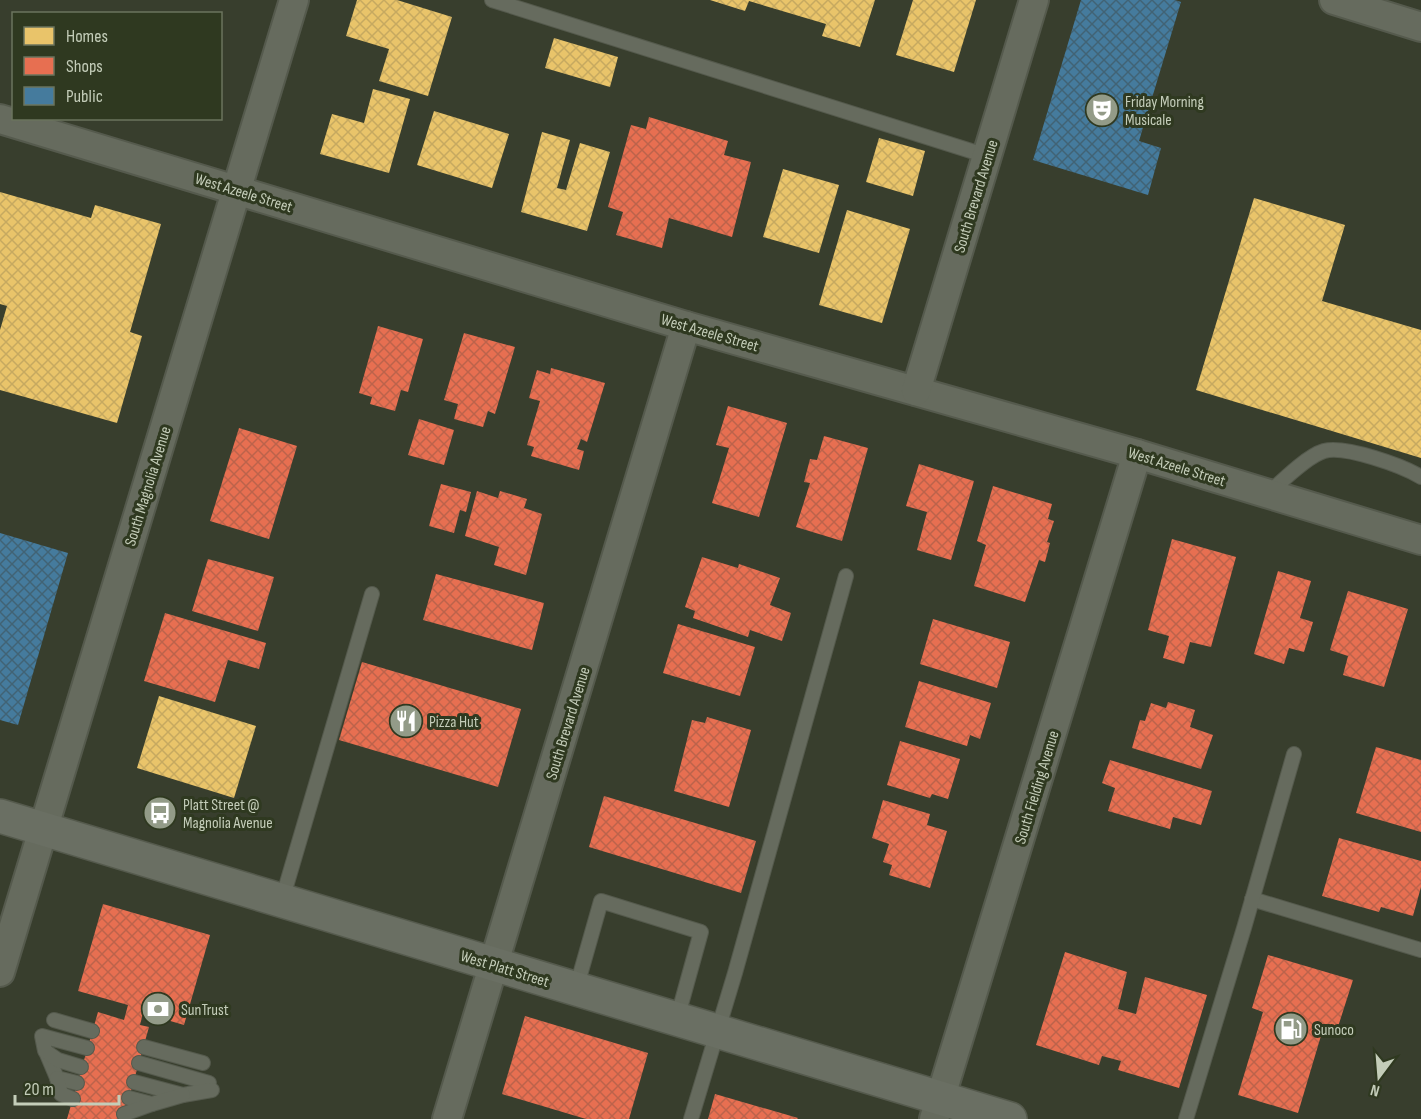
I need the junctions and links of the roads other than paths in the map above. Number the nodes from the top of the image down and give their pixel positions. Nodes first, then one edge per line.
1 (294, 0) edge
2 (492, 0) edge
3 (1034, 0) edge
4 (1334, 0) edge
5 (1421, 27) edge
6 (0, 119) edge
7 (987, 156) junction
8 (238, 190) junction
9 (687, 326) junction
10 (916, 391) junction
11 (1137, 454) junction
12 (1421, 477) edge
13 (1269, 494) junction
14 (1421, 540) edge
15 (846, 576) dead end
16 (372, 594) dead end
17 (1294, 754) dead end
18 (0, 816) edge
19 (42, 829) junction
20 (1252, 899) junction
21 (282, 900) junction
22 (1421, 950) edge
23 (494, 964) junction
24 (0, 972) edge
25 (576, 989) junction
26 (676, 1019) junction
27 (54, 1020) dead end
28 (92, 1031) dead end
29 (717, 1031) junction
30 (144, 1047) dead end
31 (87, 1048) dead end
32 (45, 1051) junction
33 (139, 1063) dead end
34 (203, 1063) dead end
35 (81, 1067) dead end
36 (57, 1078) junction
37 (134, 1082) dead end
38 (77, 1083) dead end
39 (183, 1095) junction
40 (129, 1098) dead end
41 (73, 1099) dead end
42 (152, 1104) junction
43 (937, 1109) edge
44 (124, 1114) dead end
45 (447, 1119) edge
46 (691, 1119) edge
47 (1010, 1119) edge
48 (1186, 1119) edge

1 - 8 street, South Magnolia Avenue
2 - 7 lane
3 - 7 street, South Brevard Avenue
4 - 5 street
6 - 8 street, West Azeele Street
7 - 10 street, South Brevard Avenue
8 - 9 street, West Azeele Street
8 - 19 street, South Magnolia Avenue
9 - 10 street, West Azeele Street
9 - 23 street, South Brevard Avenue
10 - 11 street, West Azeele Street
11 - 13 street, West Azeele Street
11 - 43 street, South Fielding Avenue
12 - 13 lane
13 - 14 street, West Azeele Street
15 - 29 lane
16 - 21 lane
17 - 20 lane
18 - 19 main road, West Platt Street
19 - 21 main road, West Platt Street
19 - 24 street, South Magnolia Avenue
20 - 22 lane
20 - 48 lane
21 - 23 main road, West Platt Street
23 - 25 main road, West Platt Street
23 - 45 street, South Brevard Avenue
25 - 26 main road, West Platt Street
25 - 26 lane
26 - 29 main road, West Platt Street
27 - 28 lane
29 - 43 main road, West Platt Street
29 - 46 lane
30 - 34 lane
31 - 32 lane
32 - 35 lane
32 - 36 lane
33 - 39 lane
36 - 38 lane
36 - 41 lane
37 - 39 lane
39 - 42 lane
40 - 42 lane
42 - 44 lane
43 - 47 main road, West Platt Street

